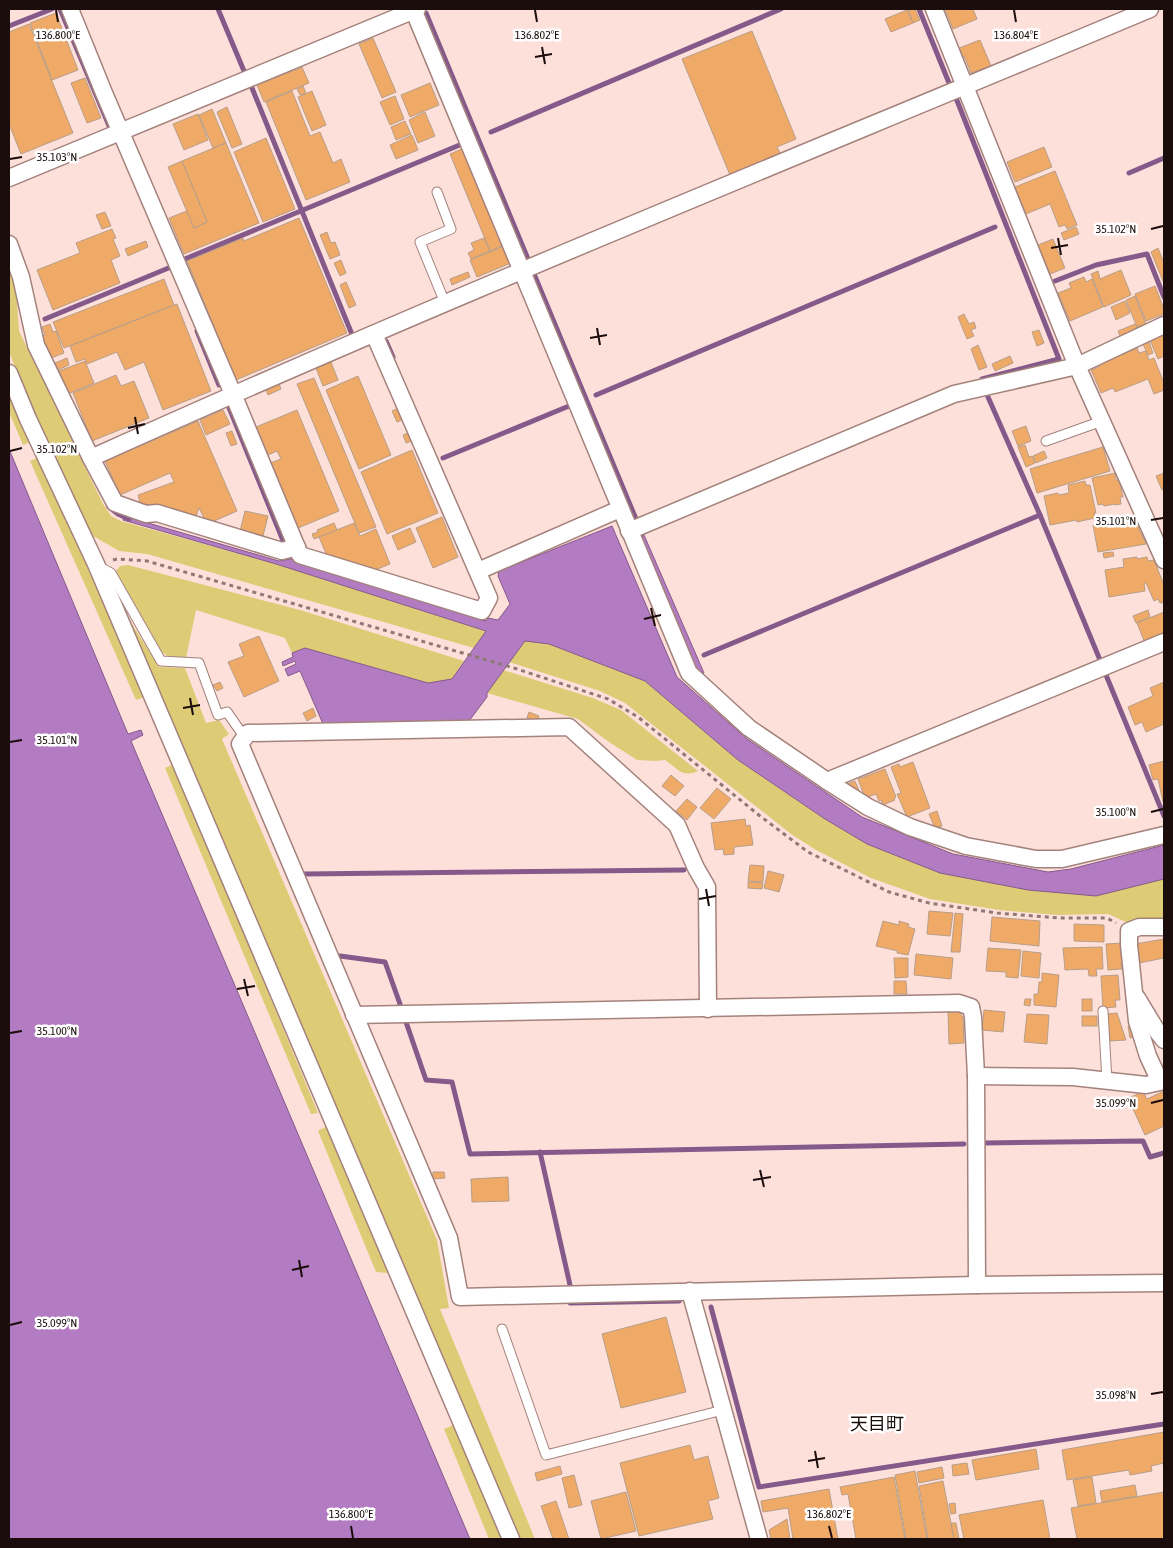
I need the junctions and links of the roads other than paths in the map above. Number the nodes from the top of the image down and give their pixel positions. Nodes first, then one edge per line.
1 (70, 9) edge
2 (415, 9) edge
3 (934, 9) edge
4 (1150, 9) edge
5 (966, 86) junction
6 (121, 132) junction
7 (9, 178) edge
8 (437, 192) dead end
9 (9, 244) edge
10 (521, 270) junction
11 (445, 303) junction
12 (1164, 325) edge
13 (374, 334) junction
14 (1077, 366) junction
15 (9, 373) edge
16 (233, 394) junction
17 (1102, 421) junction
18 (1046, 441) dead end
19 (91, 458) junction
20 (620, 509) junction
21 (629, 531) junction
22 (297, 547) junction
23 (1164, 560) edge
24 (96, 564) junction
25 (478, 571) junction
26 (1164, 642) edge
27 (245, 738) junction
28 (827, 781) junction
29 (1164, 835) edge
30 (1164, 927) edge
31 (1135, 994) junction
32 (708, 1009) junction
33 (1103, 1011) dead end
34 (354, 1015) junction
35 (1164, 1040) edge
36 (976, 1076) junction
37 (1107, 1080) junction
38 (1164, 1283) edge
39 (977, 1285) junction
40 (690, 1291) junction
41 (502, 1329) dead end
42 (723, 1410) junction
43 (511, 1539) edge
44 (760, 1539) edge

1 - 6 street
2 - 6 street
2 - 10 street
3 - 5 street
4 - 5 street
5 - 10 street
5 - 14 street
6 - 7 street
6 - 16 street
8 - 11 lane
9 - 19 street
10 - 11 street
10 - 20 street
11 - 13 street
12 - 14 street
13 - 16 street
13 - 25 street
14 - 17 street
14 - 21 street
15 - 24 street
16 - 19 street
16 - 22 street
17 - 18 lane
17 - 23 street
19 - 22 street
20 - 21 street
20 - 25 street
21 - 28 street
22 - 25 street
24 - 27 lane
24 - 43 street
26 - 28 street
27 - 32 street
27 - 34 street
28 - 29 street
30 - 31 street
31 - 35 street
31 - 37 street
32 - 34 street
32 - 36 street
33 - 37 lane
34 - 40 street
36 - 37 street
36 - 39 street
38 - 39 street
39 - 40 street
40 - 42 street
41 - 42 lane
42 - 44 street

